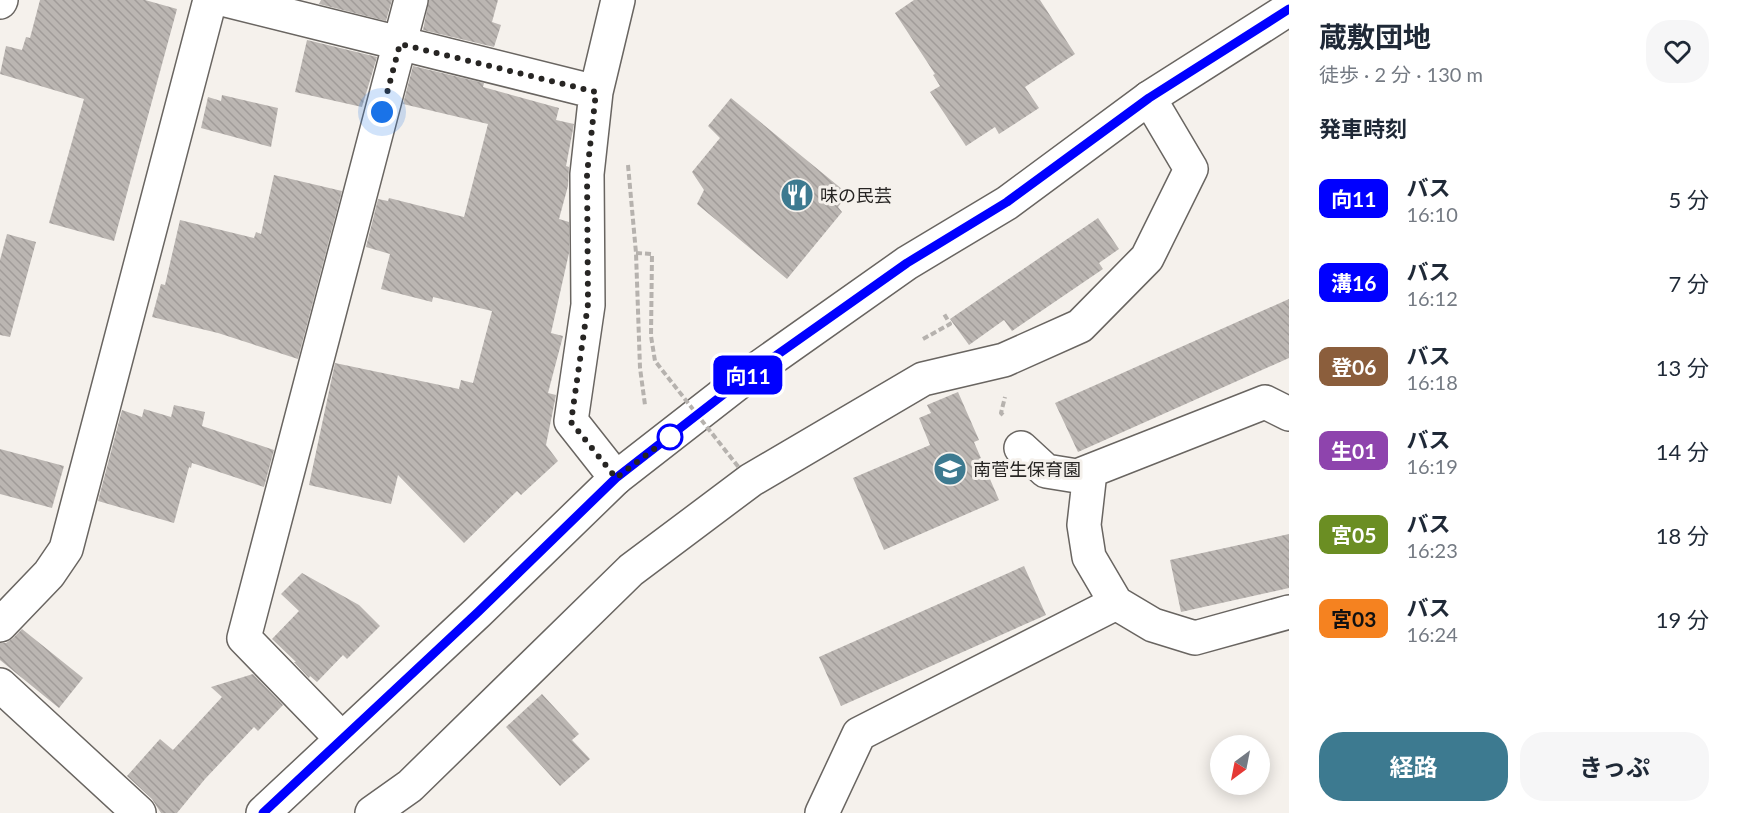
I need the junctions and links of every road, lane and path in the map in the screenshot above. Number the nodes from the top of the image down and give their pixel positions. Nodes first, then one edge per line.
1 (210, 0) edge
2 (226, 0) edge
3 (411, 0) edge
4 (618, 0) edge
5 (1289, 9) edge
6 (400, 44) junction
7 (596, 92) junction
8 (1149, 98) junction
9 (628, 162) dead end
10 (636, 253) junction
11 (944, 312) dead end
12 (922, 339) dead end
13 (1012, 357) junction
14 (645, 405) dead end
15 (1289, 414) edge
16 (1021, 448) joint
17 (740, 469) dead end
18 (1090, 472) junction
19 (616, 478) junction
20 (1116, 603) junction
21 (1286, 619) edge
22 (0, 625) edge
23 (0, 685) edge
24 (342, 739) junction
25 (139, 813) edge
26 (263, 813) edge
27 (372, 813) edge
28 (822, 813) edge

1 - 22 street
2 - 6 street
3 - 6 street
4 - 7 street
5 - 8 street
6 - 7 street
6 - 24 street
7 - 19 street
8 - 13 street
8 - 19 street
9 - 10 path
10 - 14 path
10 - 17 path, bridge
11 - 12 path
13 - 16 path
13 - 27 street
15 - 18 street
16 - 18 street
18 - 20 street
19 - 24 street
20 - 21 street
20 - 28 street
23 - 25 street
24 - 26 street

